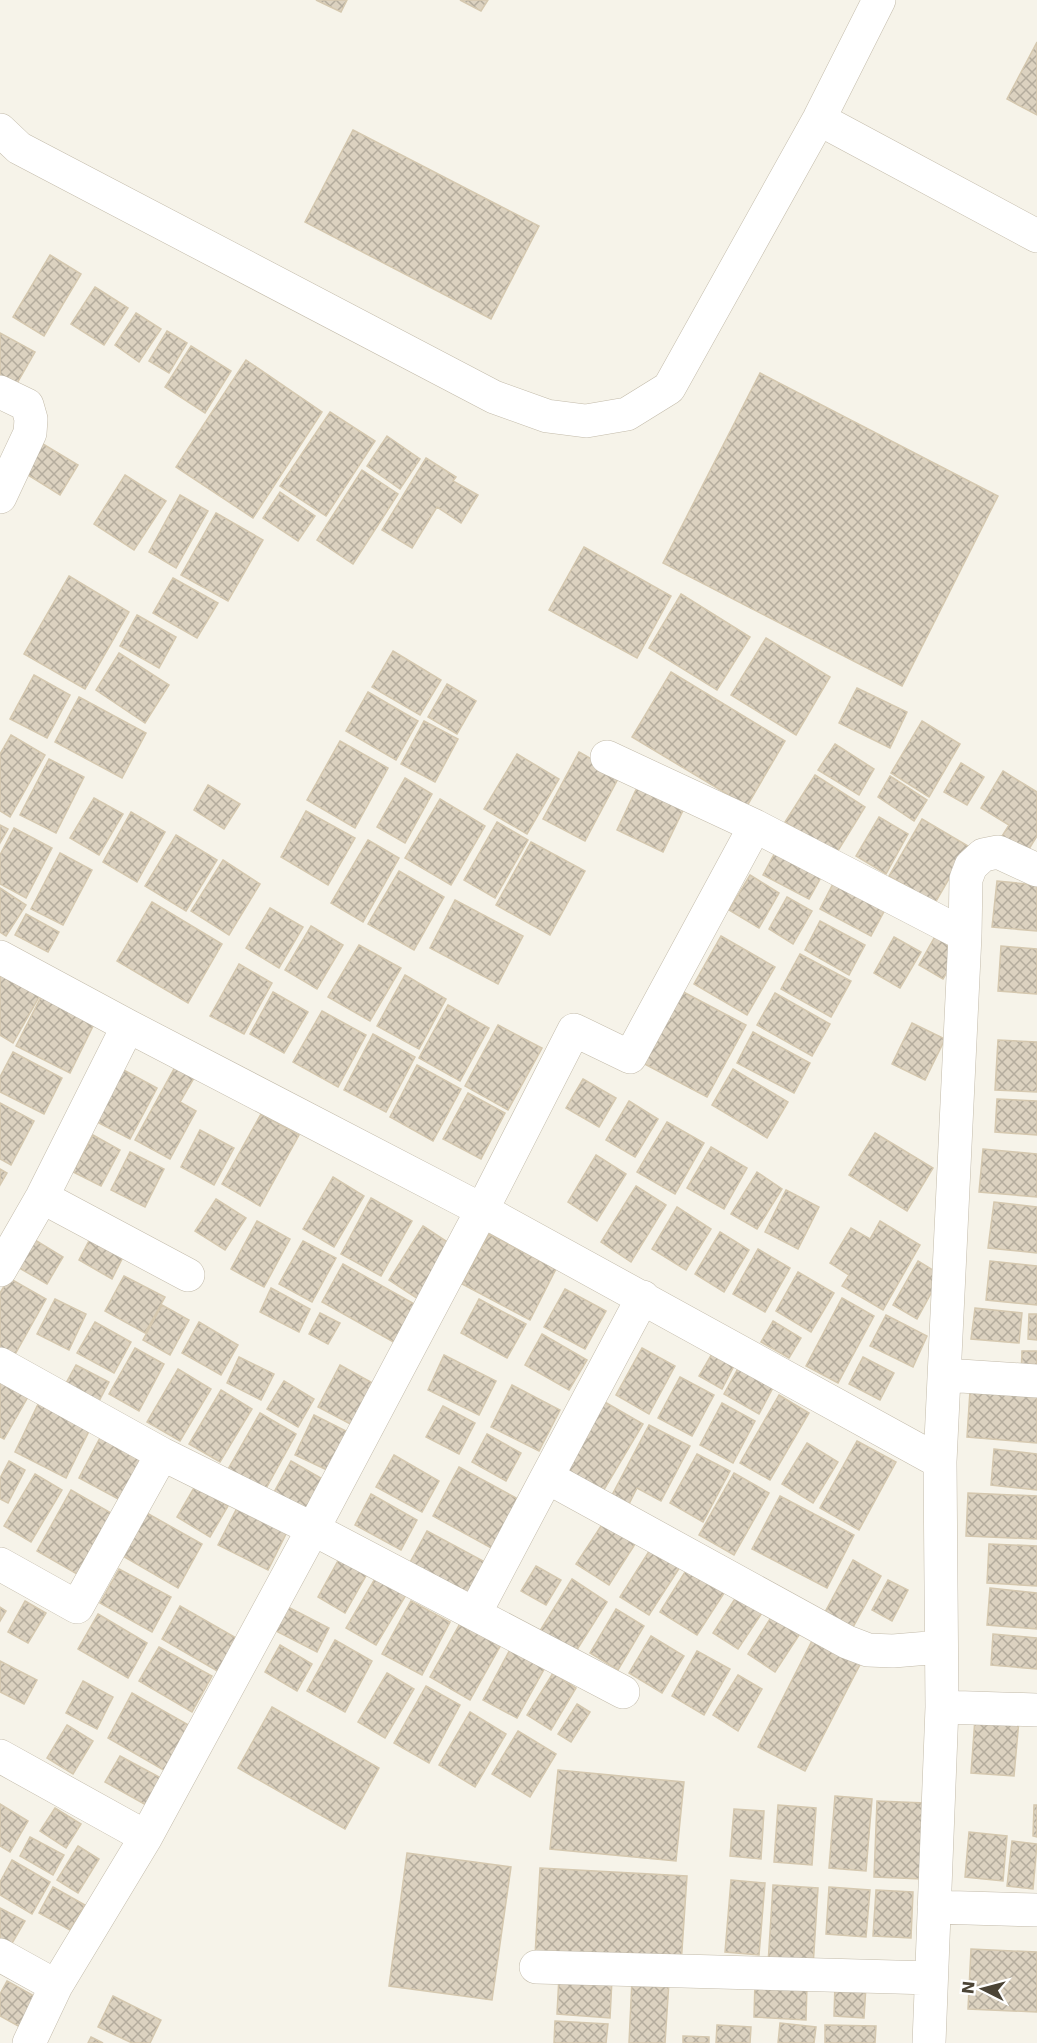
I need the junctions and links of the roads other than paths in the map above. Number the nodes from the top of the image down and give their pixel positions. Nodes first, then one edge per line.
1 (879, 0) edge
2 (819, 119) junction
3 (6, 141) edge
4 (1037, 236) edge
5 (0, 392) edge
6 (0, 497) edge
7 (607, 757) dead end
8 (755, 826) junction
9 (1037, 870) edge
10 (965, 935) junction
11 (0, 957) edge
12 (128, 1026) junction
13 (42, 1197) junction
14 (482, 1210) junction
15 (0, 1270) edge
16 (188, 1275) dead end
17 (643, 1297) junction
18 (0, 1364) edge
19 (945, 1375) junction
20 (1037, 1381) edge
21 (162, 1454) junction
22 (940, 1462) junction
23 (547, 1477) junction
24 (313, 1528) junction
25 (0, 1564) edge
26 (475, 1613) junction
27 (941, 1647) junction
28 (623, 1692) dead end
29 (942, 1707) junction
30 (1037, 1710) edge
31 (0, 1756) edge
32 (146, 1838) junction
33 (934, 1907) junction
34 (1037, 1911) edge
35 (0, 1955) edge
36 (536, 1967) dead end
37 (931, 1978) junction
38 (56, 1986) junction
39 (29, 2043) edge
40 (929, 2043) edge

1 - 2 street
2 - 3 street
2 - 4 street
5 - 6 street
7 - 8 street
8 - 10 street
8 - 14 street
9 - 10 street
10 - 19 street
11 - 12 street
12 - 13 street
12 - 14 street
13 - 15 street
13 - 16 street
14 - 17 street
14 - 24 street
17 - 22 street
17 - 23 street
18 - 21 street
19 - 20 street
19 - 22 street
21 - 24 street
21 - 25 street
22 - 27 street
23 - 26 street
23 - 27 street
24 - 26 street
24 - 32 street
26 - 28 street
27 - 29 street
29 - 30 street
29 - 33 street
31 - 32 street
32 - 38 street
33 - 34 street
33 - 37 street
35 - 38 street
36 - 37 street
37 - 40 street
38 - 39 street

